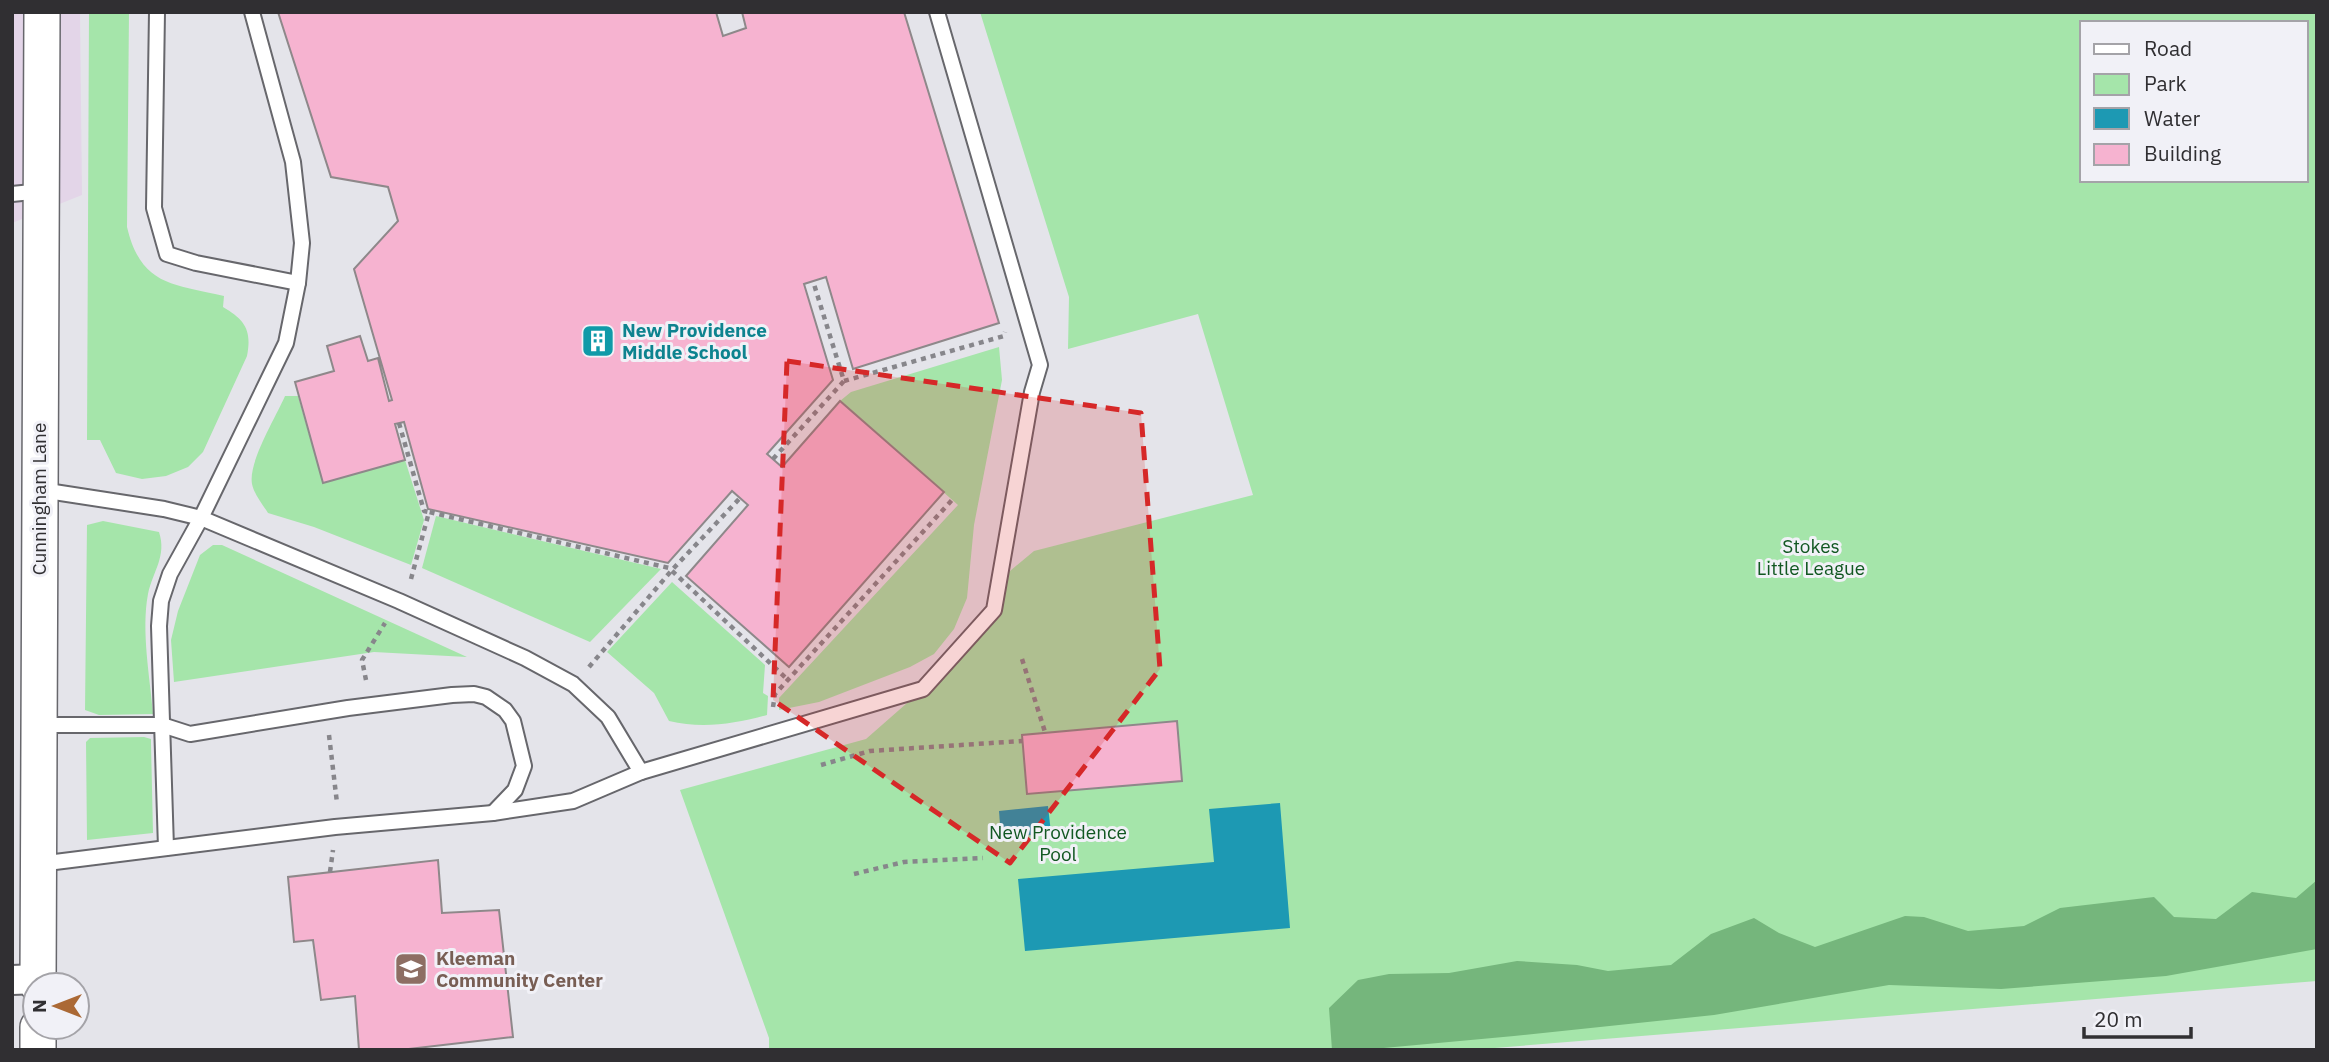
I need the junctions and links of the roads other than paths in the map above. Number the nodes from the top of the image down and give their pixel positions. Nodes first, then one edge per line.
1 (42, 12) edge
2 (157, 12) edge
3 (253, 12) edge
4 (937, 12) edge
5 (27, 193) edge
6 (298, 283) junction
7 (39, 490) junction
8 (201, 518) junction
9 (39, 725) junction
10 (162, 725) junction
11 (641, 772) junction
12 (494, 813) junction
13 (166, 848) junction
14 (39, 864) junction
15 (30, 971) edge

1 - 5 street, Cunningham Lane
2 - 6 lane
3 - 6 lane
4 - 11 lane
5 - 7 street, Cunningham Lane
6 - 8 lane
7 - 8 lane
7 - 9 street, Cunningham Lane
8 - 10 lane
8 - 11 lane
9 - 10 lane
9 - 14 street, Cunningham Lane
10 - 12 lane
10 - 13 lane
11 - 12 lane
12 - 13 lane
13 - 14 lane
14 - 15 street, Cunningham Lane

